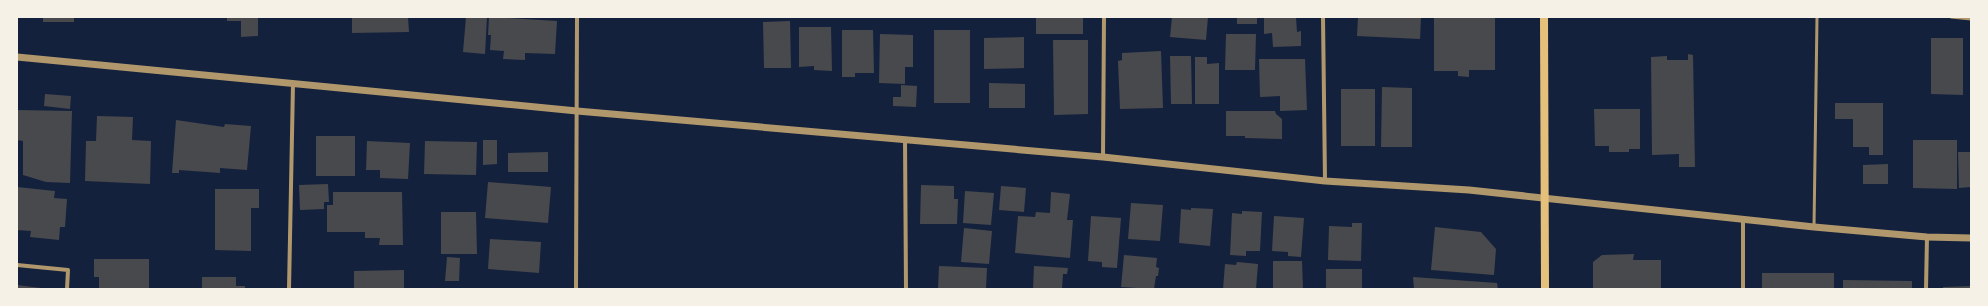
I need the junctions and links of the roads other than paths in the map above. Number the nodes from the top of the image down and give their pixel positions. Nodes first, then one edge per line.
1 (577, 17) edge
2 (1104, 17) edge
3 (1323, 17) edge
4 (1544, 17) edge
5 (1817, 17) edge
6 (1951, 17) edge
7 (1971, 19) edge
8 (17, 57) edge
9 (293, 84) junction
10 (577, 111) junction
11 (906, 139) junction
12 (1103, 157) junction
13 (1325, 181) junction
14 (1545, 197) junction
15 (1743, 220) junction
16 (1814, 227) junction
17 (1927, 237) junction
18 (1971, 238) edge
19 (17, 265) edge
20 (67, 289) edge
21 (289, 289) edge
22 (576, 289) edge
23 (906, 289) edge
24 (1545, 289) edge
25 (1743, 289) edge
26 (1926, 289) edge

1 - 10 street
2 - 12 street
3 - 13 street
4 - 14 main road
5 - 16 lane
6 - 7 lane
8 - 9 street
9 - 10 street
9 - 21 street
10 - 11 street
10 - 22 street
11 - 12 street
11 - 23 street
12 - 13 street
13 - 14 street
14 - 15 street
14 - 24 main road
15 - 16 street
15 - 25 street
16 - 17 street
17 - 18 street
17 - 26 street
19 - 20 street

